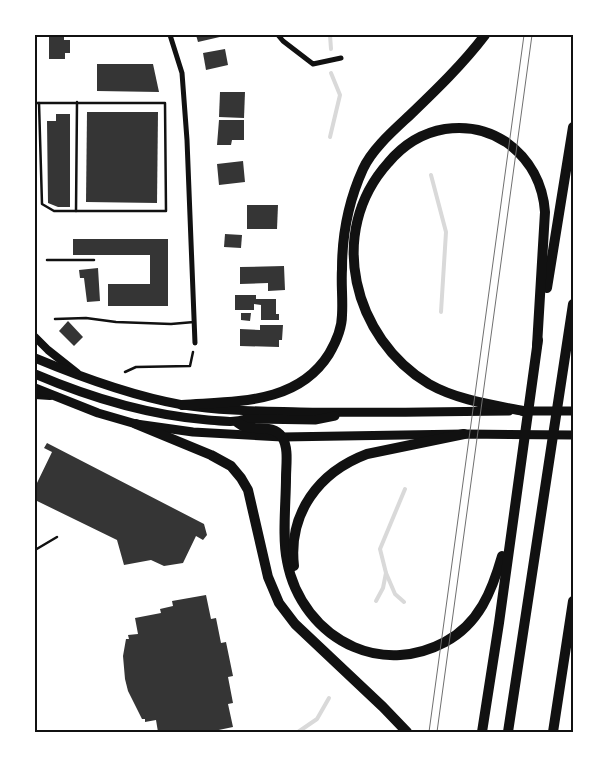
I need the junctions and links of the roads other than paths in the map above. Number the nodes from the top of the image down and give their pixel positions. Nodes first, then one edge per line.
1 (170, 35) edge
2 (278, 35) edge
3 (486, 35) edge
4 (341, 58) dead end
5 (77, 102) junction
6 (37, 103) edge
7 (573, 127) edge
8 (76, 211) junction
9 (47, 260) dead end
10 (94, 260) dead end
11 (573, 304) edge
12 (55, 319) dead end
13 (194, 322) junction
14 (35, 337) edge
15 (195, 343) road end
16 (537, 346) junction
17 (35, 358) edge
18 (35, 374) edge
19 (83, 378) junction
20 (35, 388) edge
21 (35, 395) edge
22 (58, 398) junction
23 (182, 404) junction
24 (523, 411) junction
25 (573, 411) edge
26 (352, 413) junction
27 (237, 422) junction
28 (136, 424) junction
29 (464, 434) junction
30 (573, 435) edge
31 (282, 437) junction
32 (512, 522) junction
33 (57, 537) dead end
34 (35, 550) edge
35 (301, 599) junction
36 (573, 601) edge
37 (407, 732) edge
38 (482, 732) edge
39 (508, 732) edge
40 (553, 732) edge

1 - 13 street
2 - 4 street
3 - 23 highway
5 - 6 lane
5 - 8 lane
5 - 8 lane
6 - 8 lane
7 - 16 highway
9 - 10 lane
11 - 39 highway
12 - 13 lane
13 - 15 street
14 - 19 main road
16 - 24 highway
16 - 32 highway
17 - 19 main road
18 - 27 main road
19 - 23 main road
20 - 22 main road
21 - 22 main road
22 - 28 main road
23 - 26 main road
24 - 25 main road
24 - 26 main road
26 - 27 main road
27 - 31 highway
28 - 31 main road
28 - 37 highway
29 - 30 main road
29 - 31 main road
29 - 35 highway
31 - 35 highway
32 - 35 highway
32 - 38 highway
33 - 34 lane
36 - 40 highway

